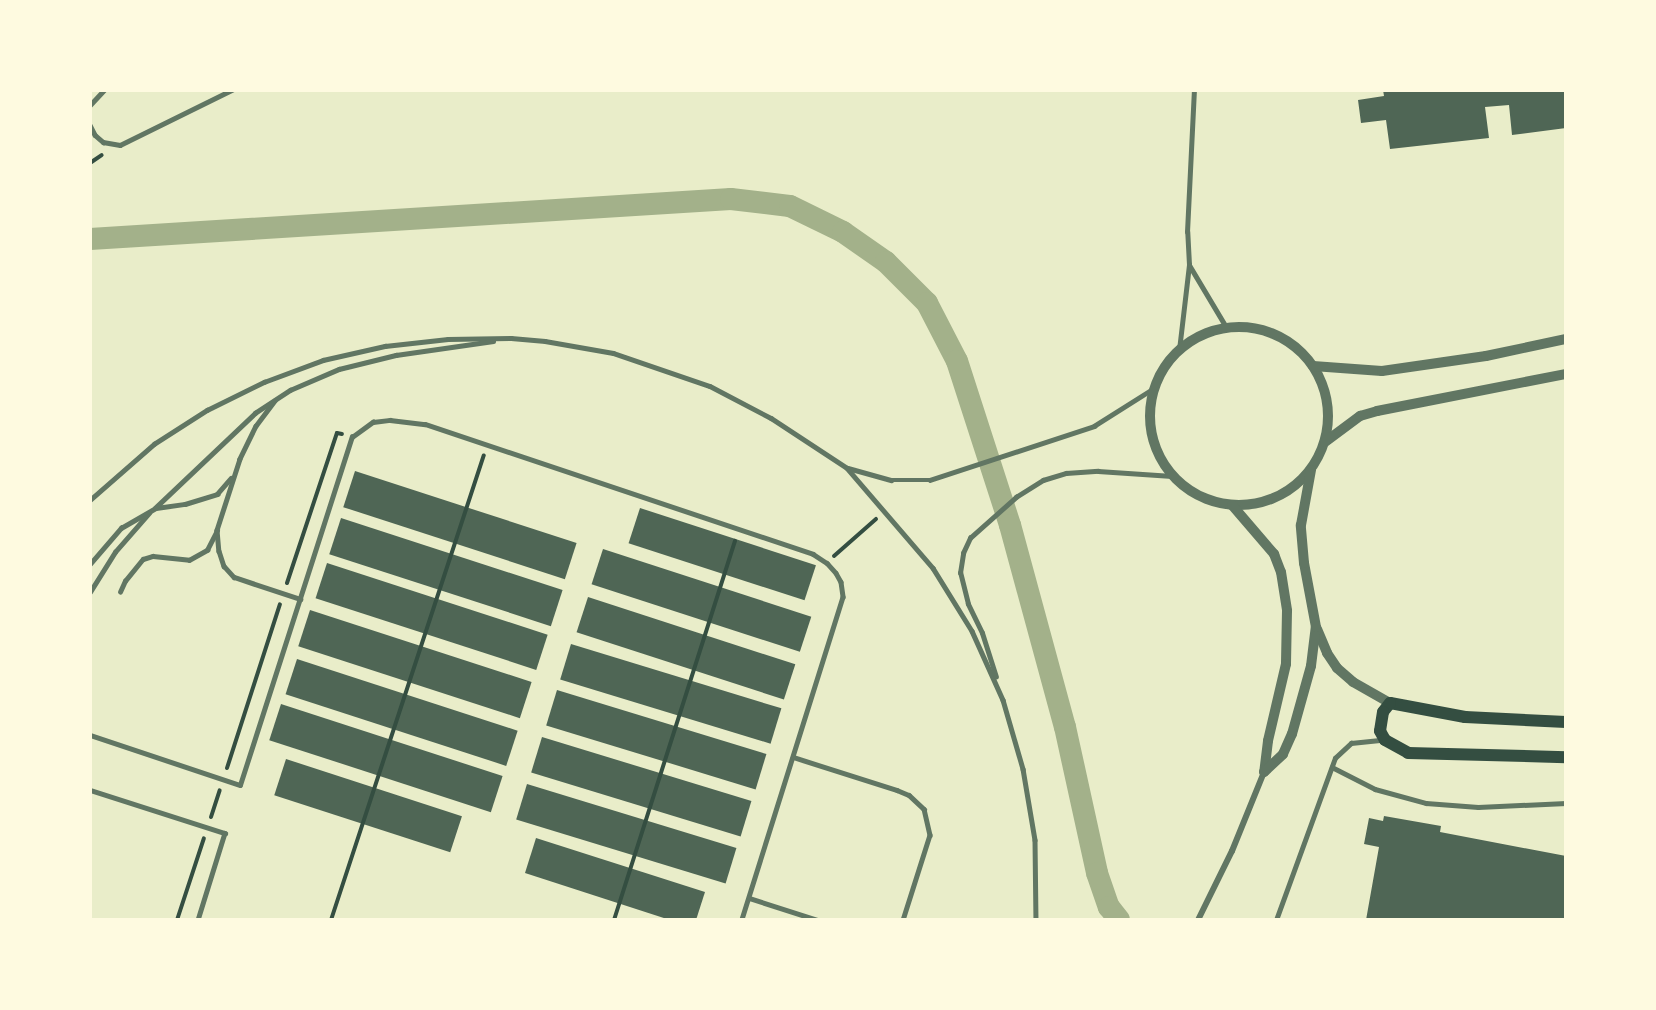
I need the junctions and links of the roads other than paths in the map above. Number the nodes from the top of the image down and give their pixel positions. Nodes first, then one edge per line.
1 (105, 90) edge
2 (232, 90) edge
3 (1194, 90) edge
4 (90, 94) edge
5 (96, 98) junction
6 (90, 105) edge
7 (90, 126) edge
8 (1189, 265) junction
9 (1227, 328) junction
10 (511, 338) junction
11 (1566, 339) edge
12 (1179, 350) junction
13 (1313, 366) junction
14 (1566, 374) edge
15 (1154, 387) junction
16 (276, 399) junction
17 (1325, 442) junction
18 (848, 468) junction
19 (1311, 470) junction
20 (236, 473) junction
21 (1172, 476) junction
22 (90, 500) edge
23 (1232, 505) junction
24 (154, 508) junction
25 (217, 530) junction
26 (90, 564) edge
27 (90, 592) edge
28 (120, 592) dead end
29 (300, 599) junction
30 (1316, 627) junction
31 (1003, 700) junction
32 (1390, 703) junction
33 (1566, 722) edge
34 (90, 735) edge
35 (1385, 740) junction
36 (793, 757) junction
37 (1566, 757) edge
38 (1332, 766) junction
39 (1264, 772) junction
40 (90, 790) edge
41 (1566, 804) edge
42 (749, 898) junction
43 (198, 920) edge
44 (742, 920) edge
45 (818, 920) edge
46 (903, 920) edge
47 (1035, 920) edge
48 (1198, 920) edge
49 (1276, 920) edge

1 - 5 lane
2 - 7 lane
3 - 8 lane
4 - 5 lane
5 - 6 lane
8 - 9 lane
8 - 12 lane
9 - 12 street
9 - 13 street
10 - 16 lane
10 - 18 lane
10 - 22 lane
11 - 13 street
12 - 15 street
13 - 17 street
14 - 17 street
15 - 18 lane
15 - 21 street
16 - 20 lane
16 - 24 lane
17 - 19 street
18 - 31 lane
19 - 23 street
19 - 30 street
20 - 24 lane
20 - 25 lane
21 - 23 street
21 - 31 lane
23 - 39 street
24 - 26 lane
24 - 27 lane
25 - 28 lane
25 - 29 lane
29 - 34 lane
29 - 36 lane
30 - 32 street
30 - 39 street
31 - 47 lane
32 - 33 main road
32 - 35 main road
35 - 37 main road
35 - 38 lane
36 - 42 lane
36 - 46 lane
38 - 41 lane
38 - 49 lane
39 - 48 street
40 - 43 lane
42 - 44 lane
42 - 45 lane

